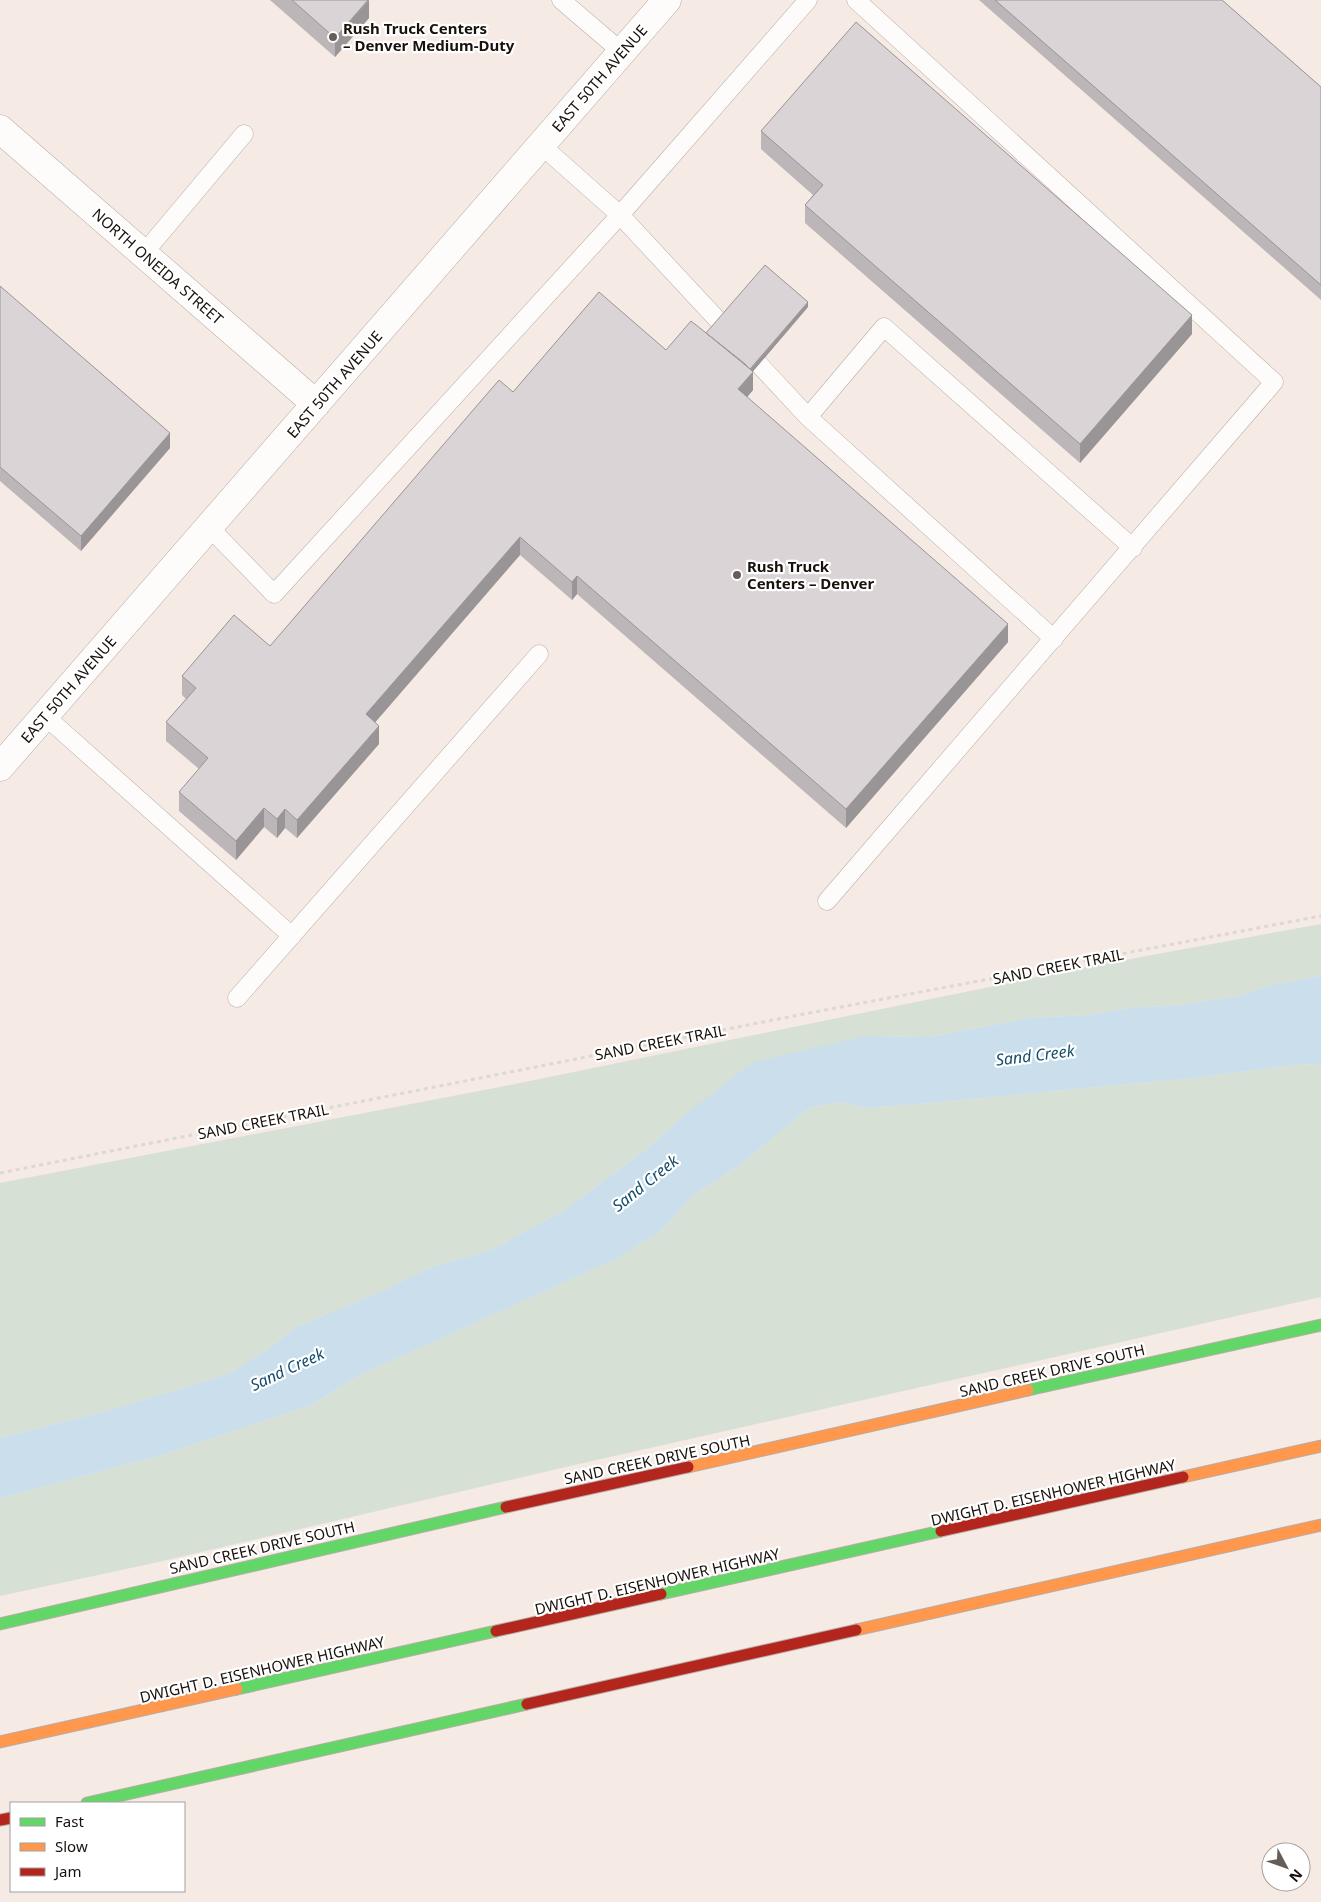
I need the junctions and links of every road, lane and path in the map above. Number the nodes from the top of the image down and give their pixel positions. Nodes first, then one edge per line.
1 (561, 0) edge
2 (667, 0) edge
3 (808, 0) edge
4 (856, 0) edge
5 (622, 52) junction
6 (0, 128) edge
7 (244, 134) dead end
8 (541, 146) junction
9 (620, 215) junction
10 (144, 253) junction
11 (316, 404) junction
12 (808, 417) junction
13 (209, 527) junction
14 (1133, 548) junction
15 (1054, 639) junction
16 (539, 654) dead end
17 (45, 716) junction
18 (0, 767) edge
19 (827, 901) dead end
20 (1321, 916) edge
21 (292, 936) junction
22 (238, 998) dead end
23 (0, 1173) edge
24 (1321, 1325) edge
25 (1321, 1446) edge
26 (1321, 1525) edge
27 (0, 1624) edge
28 (0, 1742) edge
29 (91, 1802) edge

1 - 5 lane
2 - 5 street, EAST 50TH AVENUE
3 - 9 lane
4 - 14 lane
5 - 8 street, EAST 50TH AVENUE
6 - 10 street, NORTH ONEIDA STREET
7 - 10 lane
8 - 9 lane
8 - 11 street, EAST 50TH AVENUE
9 - 12 lane
9 - 13 lane
10 - 11 street, NORTH ONEIDA STREET
11 - 13 street, EAST 50TH AVENUE
12 - 14 lane
12 - 15 lane
13 - 17 street, EAST 50TH AVENUE
14 - 15 lane
15 - 19 lane
16 - 21 lane
17 - 18 street, EAST 50TH AVENUE
17 - 21 lane
20 - 23 path, SAND CREEK TRAIL
21 - 22 lane
24 - 27 main road, SAND CREEK DRIVE SOUTH
25 - 28 main road, DWIGHT D. EISENHOWER HIGHWAY
26 - 29 main road

